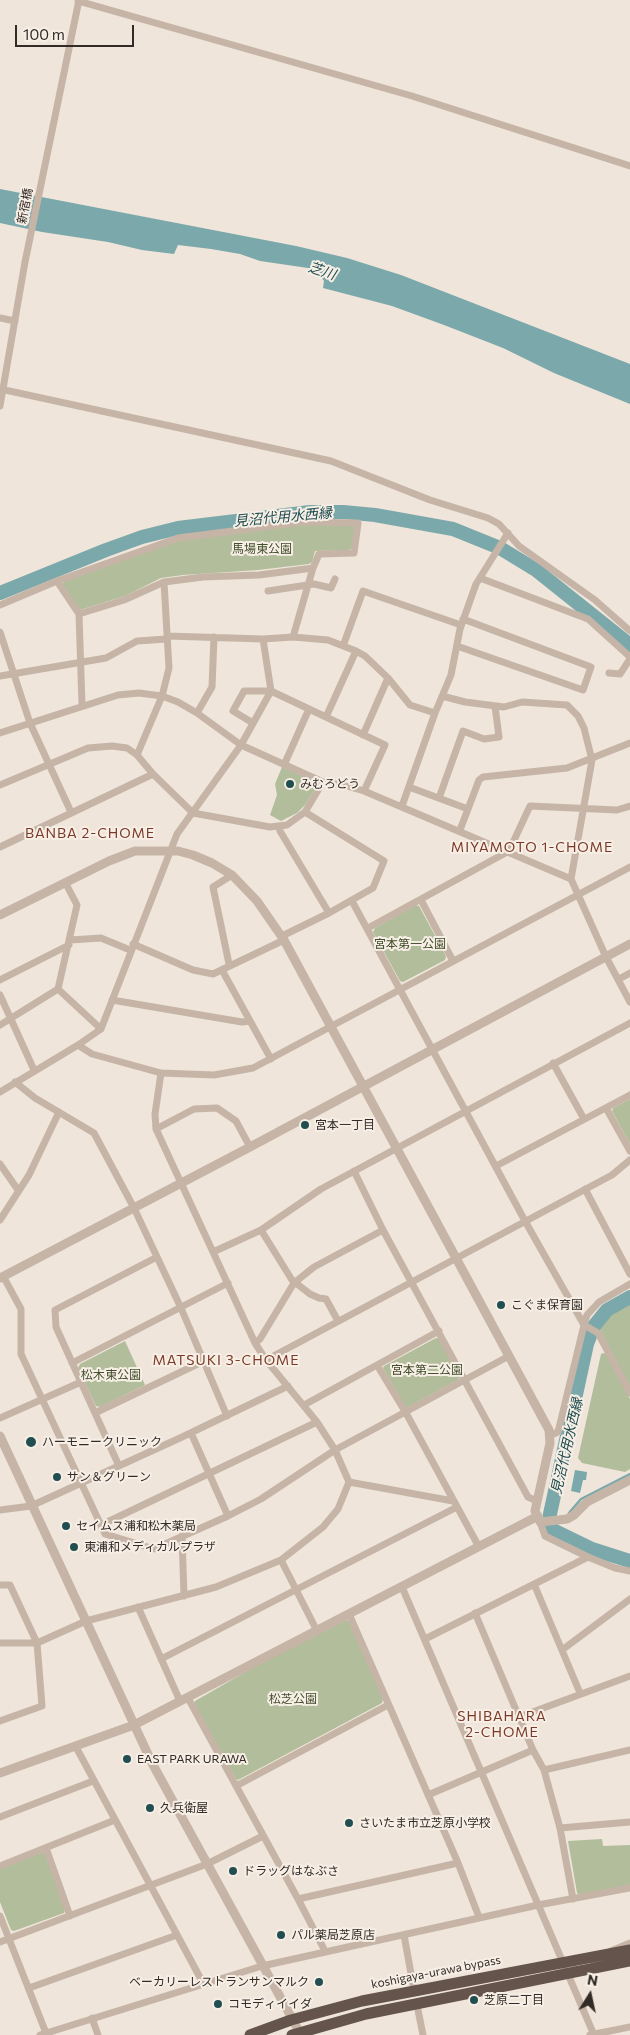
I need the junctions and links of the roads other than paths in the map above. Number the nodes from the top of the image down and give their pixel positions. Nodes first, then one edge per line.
1 (78, 1) edge
2 (630, 166) edge
3 (0, 318) edge
4 (15, 321) junction
5 (1, 389) edge
6 (0, 406) edge
7 (508, 533) junction
8 (313, 568) junction
9 (480, 578) junction
10 (335, 579) dead end
11 (57, 581) junction
12 (164, 582) junction
13 (307, 586) junction
14 (268, 591) dead end
15 (0, 605) edge
16 (79, 614) junction
17 (462, 622) junction
18 (630, 631) edge
19 (0, 632) edge
20 (214, 637) junction
21 (293, 637) junction
22 (167, 638) junction
23 (262, 639) junction
24 (343, 646) junction
25 (457, 646) junction
26 (356, 651) junction
27 (630, 658) edge
28 (80, 662) junction
29 (14, 672) junction
30 (609, 673) dead end
31 (0, 676) edge
32 (388, 678) junction
33 (271, 692) junction
34 (162, 696) junction
35 (442, 696) junction
36 (82, 705) junction
37 (495, 706) junction
38 (309, 709) junction
39 (197, 713) junction
40 (435, 713) junction
41 (326, 717) junction
42 (30, 723) junction
43 (253, 723) junction
44 (0, 733) edge
45 (363, 735) junction
46 (630, 743) edge
47 (241, 745) junction
48 (137, 754) junction
49 (592, 760) junction
50 (49, 764) junction
51 (284, 764) junction
52 (153, 774) junction
53 (323, 782) junction
54 (0, 785) edge
55 (409, 787) junction
56 (364, 792) junction
57 (439, 798) junction
58 (402, 806) junction
59 (630, 806) edge
60 (583, 808) junction
61 (468, 809) junction
62 (71, 812) junction
63 (193, 812) junction
64 (305, 812) junction
65 (279, 826) junction
66 (460, 830) junction
67 (0, 847) edge
68 (170, 851) junction
69 (509, 852) junction
70 (630, 867) edge
71 (232, 875) junction
72 (570, 879) junction
73 (65, 882) junction
74 (578, 894) junction
75 (420, 900) junction
76 (352, 901) junction
77 (329, 913) junction
78 (0, 915) edge
79 (368, 928) junction
80 (283, 938) junction
81 (70, 943) junction
82 (630, 944) edge
83 (132, 947) junction
84 (606, 957) junction
85 (453, 961) junction
86 (229, 964) junction
87 (222, 970) junction
88 (630, 972) edge
89 (619, 979) junction
90 (0, 980) edge
91 (58, 989) junction
92 (400, 989) junction
93 (0, 995) edge
94 (112, 1000) junction
95 (630, 1002) edge
96 (11, 1019) junction
97 (250, 1021) junction
98 (630, 1022) edge
99 (0, 1025) edge
100 (331, 1025) junction
101 (101, 1029) junction
102 (78, 1046) junction
103 (433, 1048) junction
104 (271, 1059) junction
105 (553, 1063) junction
106 (34, 1070) junction
107 (161, 1073) junction
108 (15, 1082) junction
109 (364, 1086) junction
110 (0, 1092) edge
111 (630, 1095) edge
112 (606, 1108) junction
113 (466, 1110) junction
114 (60, 1112) junction
115 (584, 1119) junction
116 (156, 1129) junction
117 (250, 1147) junction
118 (397, 1148) junction
119 (630, 1151) edge
120 (630, 1160) edge
121 (0, 1164) edge
122 (496, 1166) junction
123 (354, 1171) junction
124 (181, 1183) junction
125 (586, 1189) junction
126 (18, 1190) junction
127 (134, 1208) junction
128 (0, 1220) edge
129 (525, 1221) junction
130 (261, 1230) junction
131 (383, 1230) junction
132 (213, 1252) junction
133 (156, 1258) junction
134 (457, 1259) junction
135 (630, 1274) edge
136 (2, 1277) edge
137 (228, 1283) junction
138 (294, 1283) junction
139 (412, 1283) junction
140 (630, 1284) edge
141 (181, 1308) junction
142 (338, 1322) junction
143 (584, 1325) junction
144 (439, 1332) junction
145 (255, 1343) junction
146 (509, 1356) junction
147 (266, 1360) junction
148 (204, 1362) junction
149 (72, 1364) junction
150 (377, 1366) junction
151 (466, 1380) junction
152 (81, 1382) junction
153 (288, 1386) junction
154 (630, 1393) edge
155 (42, 1399) junction
156 (304, 1405) junction
157 (95, 1413) junction
158 (406, 1413) junction
159 (227, 1416) junction
160 (0, 1418) edge
161 (317, 1422) junction
162 (191, 1433) junction
163 (551, 1435) junction
164 (0, 1436) edge
165 (335, 1450) junction
166 (119, 1466) junction
167 (208, 1474) junction
168 (630, 1480) edge
169 (350, 1482) junction
170 (81, 1484) junction
171 (537, 1501) junction
172 (455, 1504) junction
173 (32, 1506) junction
174 (0, 1510) edge
175 (228, 1516) junction
176 (539, 1519) junction
177 (101, 1524) junction
178 (182, 1536) junction
179 (479, 1547) junction
180 (588, 1557) junction
181 (281, 1560) junction
182 (630, 1571) edge
183 (534, 1584) junction
184 (0, 1585) edge
185 (402, 1587) junction
186 (296, 1590) junction
187 (184, 1596) junction
188 (630, 1599) edge
189 (138, 1607) junction
190 (475, 1613) junction
191 (350, 1614) junction
192 (86, 1621) junction
193 (317, 1631) junction
194 (425, 1639) junction
195 (0, 1643) edge
196 (37, 1643) junction
197 (562, 1650) junction
198 (161, 1659) junction
199 (630, 1676) edge
200 (580, 1694) junction
201 (184, 1699) junction
202 (388, 1705) junction
203 (519, 1717) junction
204 (0, 1721) edge
205 (134, 1725) junction
206 (76, 1747) junction
207 (533, 1750) junction
208 (630, 1750) edge
209 (544, 1770) junction
210 (0, 1773) edge
211 (482, 1773) junction
212 (93, 1781) junction
213 (236, 1786) junction
214 (428, 1795) junction
215 (0, 1817) edge
216 (115, 1820) junction
217 (630, 1822) edge
218 (560, 1828) junction
219 (263, 1836) junction
220 (46, 1848) junction
221 (458, 1863) junction
222 (208, 1864) junction
223 (0, 1866) edge
224 (150, 1886) junction
225 (630, 1888) edge
226 (298, 1899) junction
227 (573, 1899) junction
228 (538, 1905) junction
229 (0, 1916) edge
230 (70, 1916) junction
231 (479, 1917) junction
232 (177, 1935) junction
233 (404, 1935) junction
234 (9, 1939) junction
235 (0, 1942) edge
236 (630, 1943) edge
237 (630, 1950) edge
238 (324, 1951) junction
239 (607, 1954) junction
240 (630, 1961) edge
241 (563, 1962) junction
242 (262, 1966) junction
243 (568, 1975) junction
244 (203, 1983) junction
245 (29, 1988) junction
246 (414, 1990) junction
247 (417, 2004) junction
248 (92, 2018) junction
249 (291, 2020) junction
250 (630, 2027) edge
251 (43, 2034) edge
252 (297, 2034) edge
253 (98, 2035) edge
254 (250, 2035) edge
255 (423, 2035) edge
256 (593, 2035) edge

1 - 2 street
1 - 4 street, 新宿橋
3 - 4 street
4 - 5 street, 新宿橋
5 - 6 street, 新宿橋
5 - 7 street
7 - 9 street
7 - 18 street
8 - 11 street
8 - 12 street
8 - 13 street
9 - 17 street
9 - 27 street
10 - 13 street
11 - 15 street
11 - 16 street
12 - 16 street
12 - 22 street
13 - 14 street
13 - 21 street
16 - 28 street
17 - 24 street
17 - 25 street
17 - 25 street
19 - 29 street
20 - 22 street
20 - 23 street
20 - 39 street
21 - 23 street
21 - 24 street
22 - 28 street
22 - 34 street
23 - 33 street
24 - 26 street
25 - 35 street
26 - 32 street
26 - 41 street
27 - 30 street
28 - 29 street
28 - 36 street
29 - 31 street
29 - 42 street
32 - 40 street
32 - 45 street
33 - 38 street
33 - 43 street
33 - 43 street
34 - 36 street
34 - 39 street
34 - 48 street
35 - 37 street
35 - 40 street
36 - 42 street
37 - 49 street
37 - 57 street
38 - 41 street
38 - 51 street
39 - 47 street
40 - 55 street
41 - 45 street
42 - 44 street
42 - 50 street
43 - 47 street
45 - 56 street
46 - 49 street
47 - 51 street
47 - 63 street
48 - 50 street
48 - 52 street
49 - 60 street
49 - 61 street
50 - 54 street
50 - 62 street
51 - 53 street
52 - 62 street
52 - 63 street
53 - 56 street
53 - 64 street
55 - 57 street
55 - 58 street
56 - 58 street
57 - 61 street
58 - 66 street
59 - 60 street
60 - 69 street
60 - 72 street
61 - 66 street
62 - 67 street
63 - 65 street
63 - 68 street
64 - 65 street
64 - 76 street
65 - 77 street
66 - 69 street
68 - 71 street
68 - 73 street
68 - 83 street
69 - 72 street
69 - 75 street
70 - 74 street
71 - 80 street
71 - 86 street
72 - 74 street
73 - 78 street
73 - 81 street
74 - 84 street
74 - 85 street
75 - 79 street
75 - 85 street
76 - 77 street
76 - 79 street
77 - 80 street
79 - 92 street
80 - 86 street
80 - 100 street
81 - 83 street
81 - 90 street
81 - 91 street
82 - 84 street
83 - 87 street
83 - 94 street
84 - 89 street
84 - 103 street
85 - 92 street
86 - 87 street
87 - 97 street
88 - 89 street
89 - 95 street
91 - 96 street
91 - 101 street
92 - 100 street
92 - 103 street
93 - 96 street
94 - 97 street
94 - 101 street
96 - 99 street
96 - 106 street
97 - 104 street
98 - 105 street
100 - 104 street
100 - 109 street
101 - 102 street
102 - 106 street
102 - 107 street
103 - 109 street
103 - 113 street
104 - 107 street
105 - 113 street
105 - 115 street
106 - 108 street
107 - 116 street
108 - 110 street
108 - 114 street
109 - 117 street
109 - 118 street
111 - 112 street
112 - 115 street
112 - 119 street
113 - 118 street
113 - 122 street
114 - 126 street
114 - 127 street
115 - 122 street
116 - 117 street
116 - 124 street
117 - 124 street
118 - 123 street
118 - 134 street
120 - 125 street
121 - 126 street
122 - 129 street
123 - 130 street
123 - 131 street
124 - 127 street
124 - 132 street
125 - 129 street
125 - 135 street
126 - 128 street
127 - 133 street
127 - 136 street
129 - 134 street
129 - 143 street
130 - 132 street
130 - 138 street
131 - 138 street
131 - 139 street
132 - 137 street
133 - 141 street
133 - 149 street
134 - 139 street
134 - 146 street
136 - 155 street
137 - 141 street
137 - 145 street
138 - 142 street
138 - 145 street
139 - 142 street
139 - 144 street
140 - 143 street
141 - 148 street
141 - 149 street
142 - 147 street
143 - 154 street
143 - 163 street
144 - 150 street
144 - 151 street
145 - 147 street
146 - 151 street
146 - 163 street
147 - 153 street
148 - 157 street
148 - 159 street
149 - 152 street
150 - 156 street
150 - 158 street
151 - 158 street
151 - 171 street
152 - 155 street
152 - 157 street
153 - 156 street
153 - 159 street
155 - 160 street
155 - 170 street
156 - 161 street
157 - 166 street
158 - 165 street
158 - 172 street
159 - 162 street
161 - 165 street
161 - 167 street
162 - 166 street
162 - 167 street
163 - 171 street
164 - 173 street
165 - 169 street
165 - 175 street
166 - 170 street
167 - 175 street
167 - 177 street
168 - 176 street
169 - 172 street
169 - 181 street
170 - 173 street
170 - 177 street
171 - 176 street
172 - 179 street
172 - 186 street
173 - 174 street
173 - 192 street
175 - 178 street
176 - 179 street
176 - 180 street
177 - 178 street
178 - 187 street
179 - 185 street
180 - 182 street
180 - 183 street
181 - 186 street
181 - 187 street
183 - 190 street
183 - 197 street
184 - 196 street
185 - 191 street
185 - 194 street
186 - 193 street
186 - 198 street
187 - 189 street
188 - 197 street
189 - 192 street
189 - 198 street
190 - 194 street
190 - 203 street
191 - 193 street
191 - 202 street
192 - 196 street
192 - 205 street
193 - 201 street
194 - 211 street
195 - 196 street
196 - 204 street
197 - 200 street
198 - 201 street
199 - 200 street
200 - 203 street
201 - 205 street
201 - 213 street
202 - 213 street
202 - 214 street
203 - 207 street
205 - 206 street
205 - 222 street
206 - 210 street
206 - 212 street
207 - 209 street
207 - 211 street
208 - 209 street
209 - 218 street
211 - 214 street
211 - 228 street
212 - 215 street
212 - 216 street
213 - 219 street
214 - 221 street
216 - 220 street
216 - 224 street
217 - 218 street
218 - 227 street
219 - 222 street
219 - 226 street
220 - 223 street
220 - 230 street
221 - 226 street
221 - 231 street
222 - 224 street
222 - 242 street
224 - 230 street
224 - 232 street
225 - 227 street
226 - 238 street
227 - 228 street
228 - 231 street
228 - 241 street
229 - 234 street
230 - 234 street
231 - 233 street
232 - 244 street
232 - 245 street
233 - 238 street
233 - 246 street
234 - 235 street
234 - 245 street
236 - 239 street
237 - 239 highway, koshigaya-urawa bypass
238 - 242 street
239 - 241 highway, koshigaya-urawa bypass
240 - 243 highway
241 - 243 street
241 - 246 highway, koshigaya-urawa bypass
242 - 244 street
242 - 249 street
243 - 247 highway
243 - 256 street
244 - 248 street
245 - 251 street
246 - 249 highway, koshigaya-urawa bypass
247 - 252 highway
247 - 255 street
248 - 251 street
248 - 253 street
249 - 252 street
249 - 254 highway, koshigaya-urawa bypass
250 - 256 street

